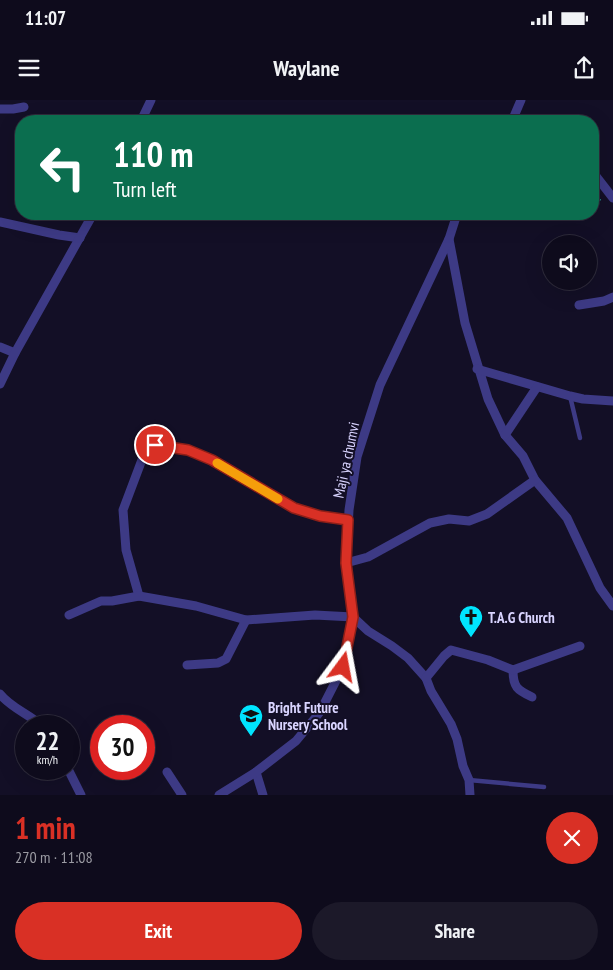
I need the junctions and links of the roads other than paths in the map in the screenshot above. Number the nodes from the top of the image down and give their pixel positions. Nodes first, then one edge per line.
1 (151, 100) edge
2 (521, 100) edge
3 (24, 106) dead end
4 (0, 110) edge
5 (144, 115) edge
6 (515, 115) edge
7 (599, 180) edge
8 (613, 198) edge
9 (90, 220) edge
10 (456, 220) edge
11 (0, 222) edge
12 (80, 238) junction
13 (449, 239) junction
14 (613, 297) edge
15 (579, 305) dead end
16 (0, 347) edge
17 (15, 353) junction
18 (478, 369) junction
19 (0, 384) edge
20 (537, 387) junction
21 (570, 396) junction
22 (613, 401) edge
23 (505, 434) junction
24 (580, 438) dead end
25 (535, 480) junction
26 (348, 520) junction
27 (346, 563) junction
28 (139, 596) junction
29 (613, 606) edge
30 (69, 614) dead end
31 (353, 617) junction
32 (246, 620) junction
33 (580, 646) dead end
34 (187, 665) dead end
35 (513, 670) junction
36 (426, 678) junction
37 (0, 694) edge
38 (532, 697) dead end
39 (28, 715) edge
40 (167, 772) dead end
41 (256, 772) junction
42 (74, 780) edge
43 (469, 780) junction
44 (544, 787) dead end
45 (81, 795) edge
46 (182, 795) edge
47 (219, 795) edge
48 (263, 795) edge
49 (470, 795) edge

1 - 5 street
2 - 6 street
3 - 4 street
7 - 8 street
9 - 12 street
10 - 13 street, Maji ya chumvi
11 - 12 street
12 - 17 street
13 - 18 street
13 - 26 street, Maji ya chumvi
14 - 15 street
16 - 17 street
17 - 19 street
18 - 20 street
18 - 23 street
20 - 21 street
20 - 23 street
21 - 22 street
21 - 24 lane
23 - 25 street
25 - 27 street
25 - 29 street
26 - 27 street, Maji ya chumvi
26 - 28 street
27 - 31 street, Maji ya chumvi
28 - 30 street
28 - 32 street
31 - 32 street
31 - 36 street
31 - 41 street, Maji ya chumvi
32 - 34 street
33 - 35 street
35 - 36 street
35 - 38 street
36 - 43 street
37 - 39 street
40 - 46 street
41 - 47 street, Maji ya chumvi
41 - 48 street
42 - 45 street
43 - 44 lane
43 - 49 street

